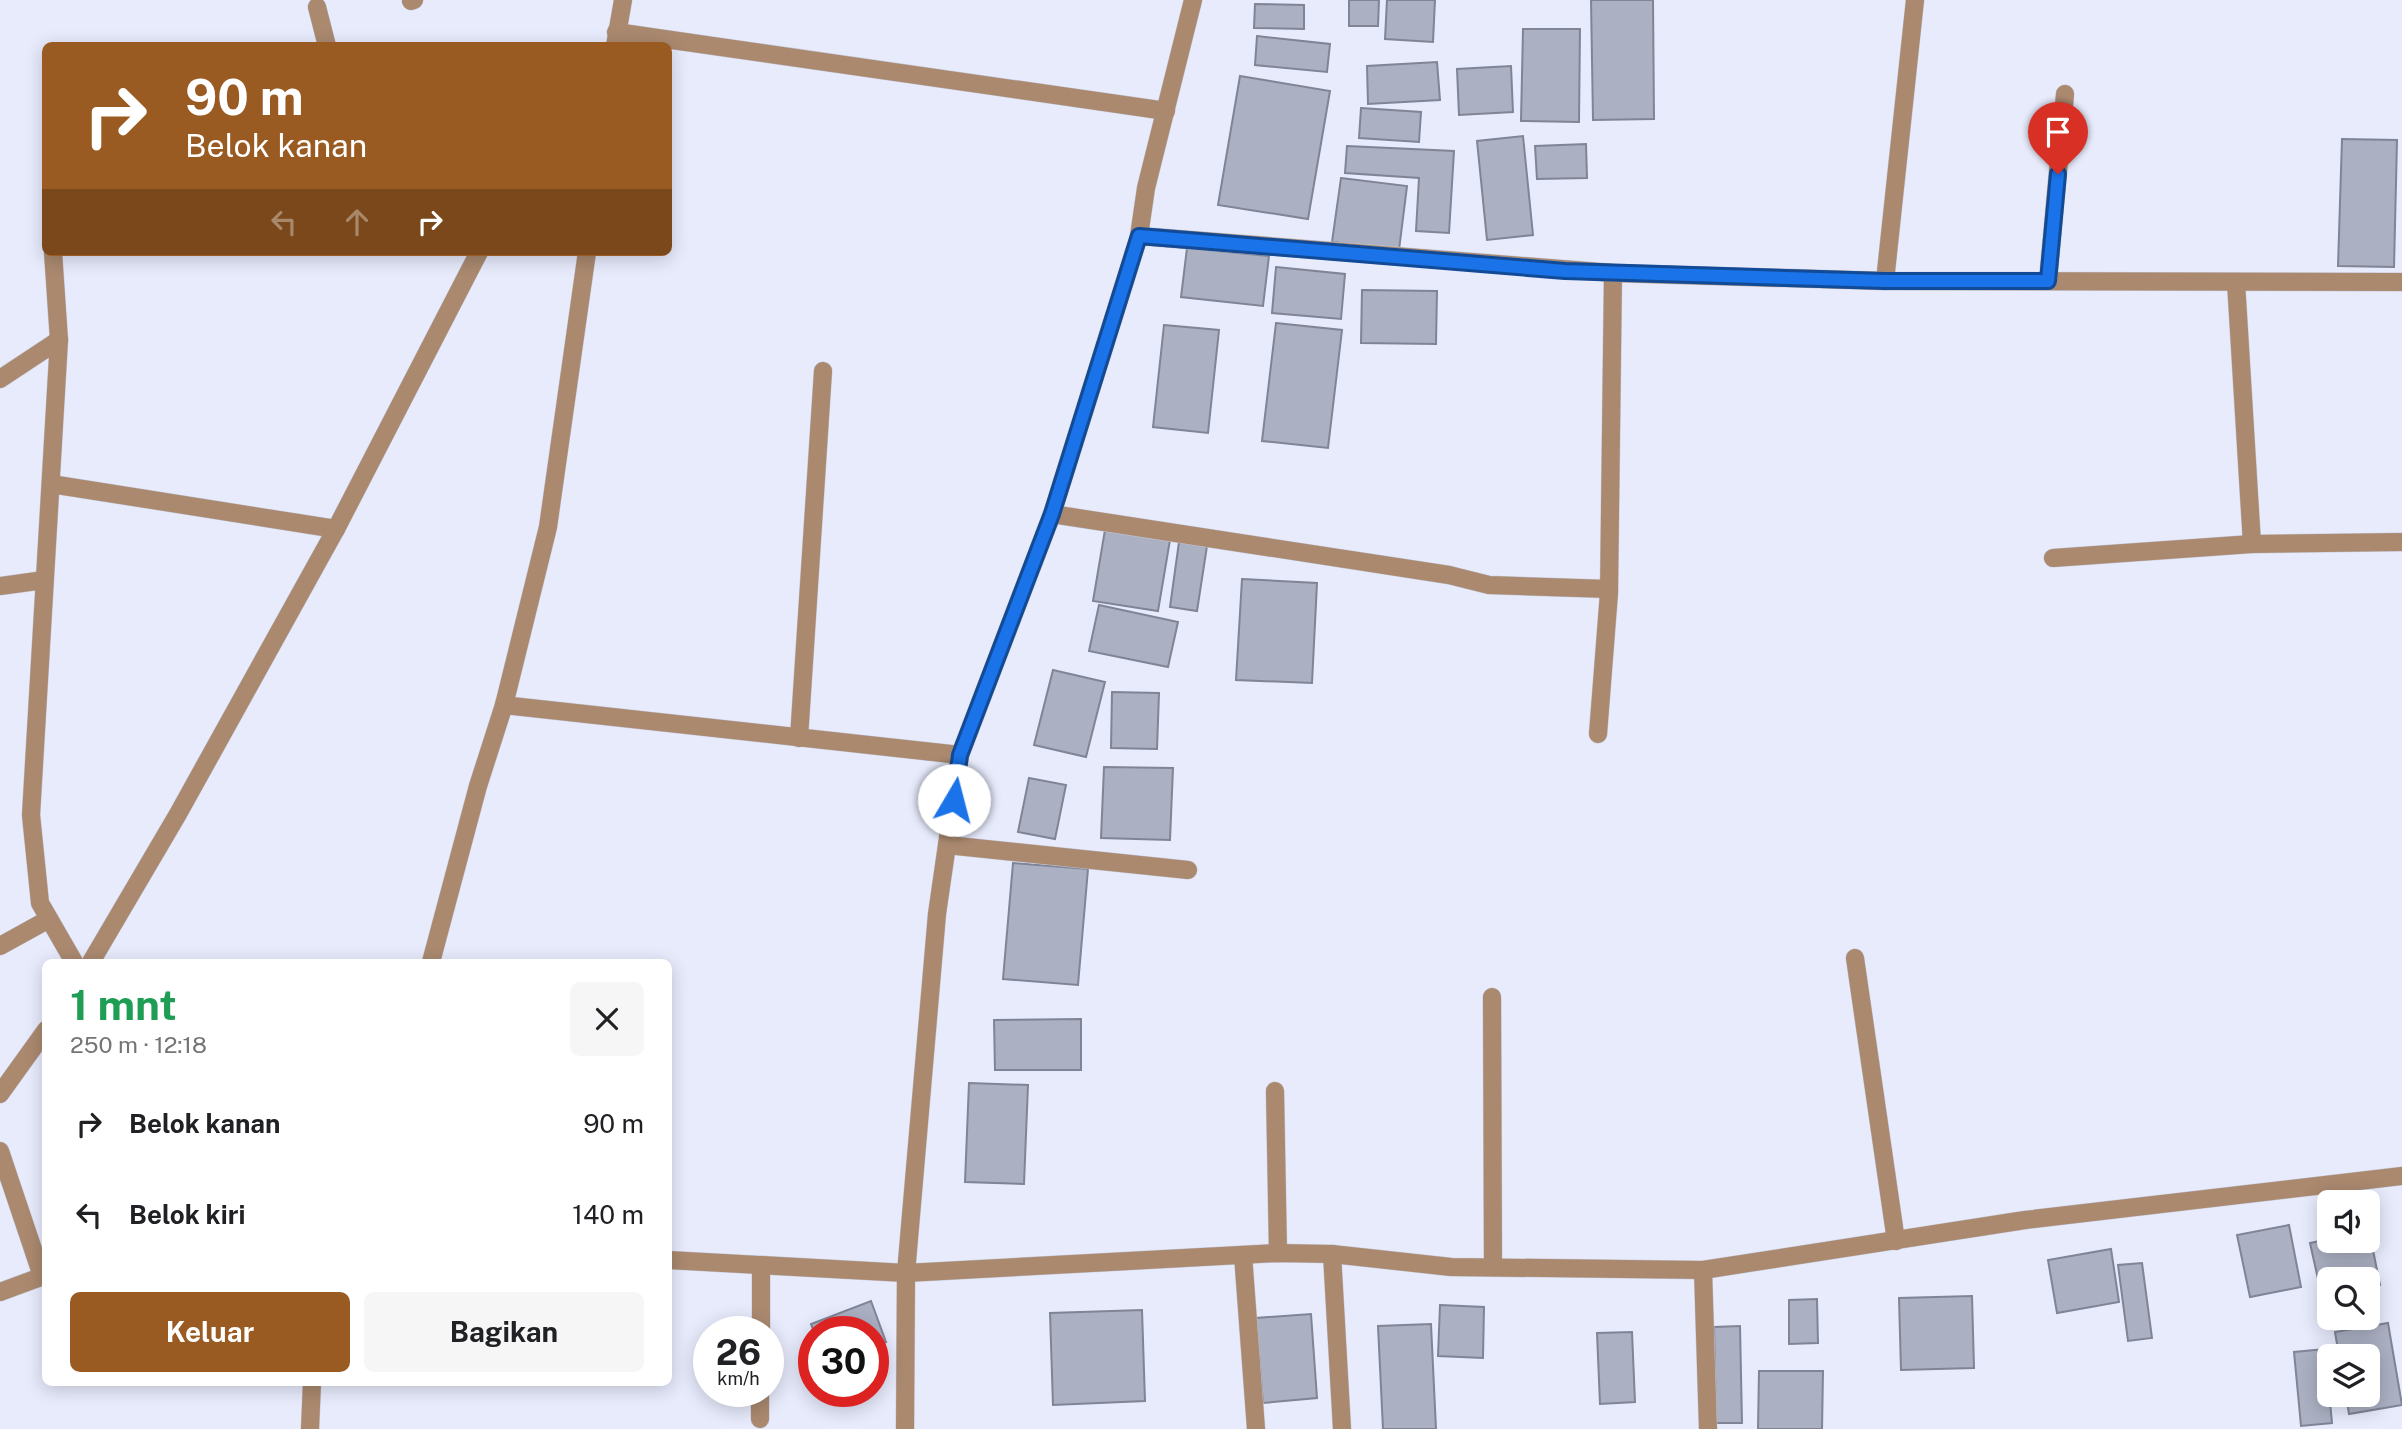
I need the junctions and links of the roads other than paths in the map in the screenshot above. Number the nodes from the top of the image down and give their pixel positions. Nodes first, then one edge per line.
1 (623, 0) edge
2 (1193, 0) edge
3 (1916, 0) edge
4 (317, 7) dead end
5 (615, 39) edge
6 (326, 42) edge
7 (638, 42) edge
8 (672, 46) edge
9 (2066, 94) dead end
10 (1166, 111) junction
11 (1139, 236) junction
12 (53, 256) edge
13 (477, 256) edge
14 (586, 256) edge
15 (1612, 273) junction
16 (1885, 281) junction
17 (2048, 281) junction
18 (2236, 282) junction
19 (2402, 282) edge
20 (59, 340) junction
21 (823, 371) dead end
22 (0, 379) edge
23 (51, 484) junction
24 (1052, 514) junction
25 (336, 529) junction
26 (2402, 542) edge
27 (2252, 544) junction
28 (2053, 558) dead end
29 (44, 579) junction
30 (0, 586) edge
31 (1609, 589) junction
32 (504, 705) junction
33 (1598, 734) dead end
34 (799, 738) junction
35 (960, 755) junction
36 (947, 845) junction
37 (1188, 870) dead end
38 (49, 919) junction
39 (0, 946) edge
40 (1855, 958) dead end
41 (72, 959) edge
42 (93, 959) edge
43 (433, 959) edge
44 (1492, 997) dead end
45 (42, 1036) edge
46 (1275, 1091) dead end
47 (0, 1094) edge
48 (0, 1151) edge
49 (2402, 1176) edge
50 (1896, 1241) junction
51 (1278, 1253) junction
52 (1332, 1254) junction
53 (1243, 1255) junction
54 (672, 1260) edge
55 (761, 1265) junction
56 (1493, 1267) junction
57 (42, 1269) edge
58 (1703, 1270) junction
59 (906, 1273) junction
60 (42, 1276) edge
61 (0, 1292) edge
62 (761, 1316) edge
63 (312, 1386) edge
64 (760, 1407) edge
65 (760, 1419) dead end
66 (310, 1429) edge
67 (905, 1429) edge
68 (1256, 1429) edge
69 (1342, 1429) edge
70 (1708, 1429) edge

1 - 5 street
2 - 10 street
3 - 16 street
4 - 6 street
5 - 7 street
8 - 10 street
9 - 17 street
10 - 11 street
11 - 15 street
11 - 24 street
12 - 20 street
13 - 25 street
14 - 32 street
15 - 16 street
15 - 31 street
16 - 17 street
17 - 18 street
18 - 19 street
18 - 27 street
20 - 22 street
20 - 23 street
21 - 34 street
23 - 25 street
23 - 29 street
24 - 31 street
24 - 35 street
25 - 42 street
26 - 27 street
27 - 28 street
29 - 30 street
29 - 38 street
31 - 33 street
32 - 34 street
32 - 43 street
34 - 35 street
35 - 36 street
36 - 37 street
36 - 59 street
38 - 39 street
38 - 41 street
40 - 50 street
44 - 56 street
45 - 47 street
46 - 51 street
48 - 57 street
49 - 50 street
50 - 58 street
51 - 52 street
51 - 53 street
52 - 56 street
52 - 69 street
53 - 59 street
53 - 68 street
54 - 55 street
55 - 59 street
55 - 62 street
56 - 58 street
58 - 70 street
59 - 67 street
60 - 61 street
63 - 66 street
64 - 65 street

